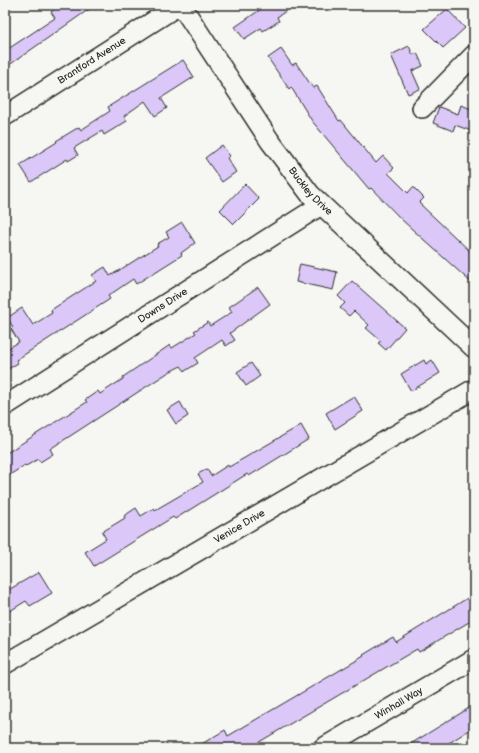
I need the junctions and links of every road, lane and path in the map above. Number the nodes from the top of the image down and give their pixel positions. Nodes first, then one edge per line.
1 (172, 7) edge
2 (474, 55) edge
3 (422, 108) dead end
4 (5, 116) edge
5 (321, 205) junction
6 (474, 348) edge
7 (474, 389) edge
8 (5, 406) edge
9 (474, 659) edge
10 (5, 664) edge
11 (323, 748) edge

1 - 4 street, Brantford Avenue
1 - 5 street, Buckley Drive
2 - 3 street
5 - 6 street, Buckley Drive
5 - 8 street, Downs Drive
7 - 10 street, Venice Drive
9 - 11 street, Winhall Way

